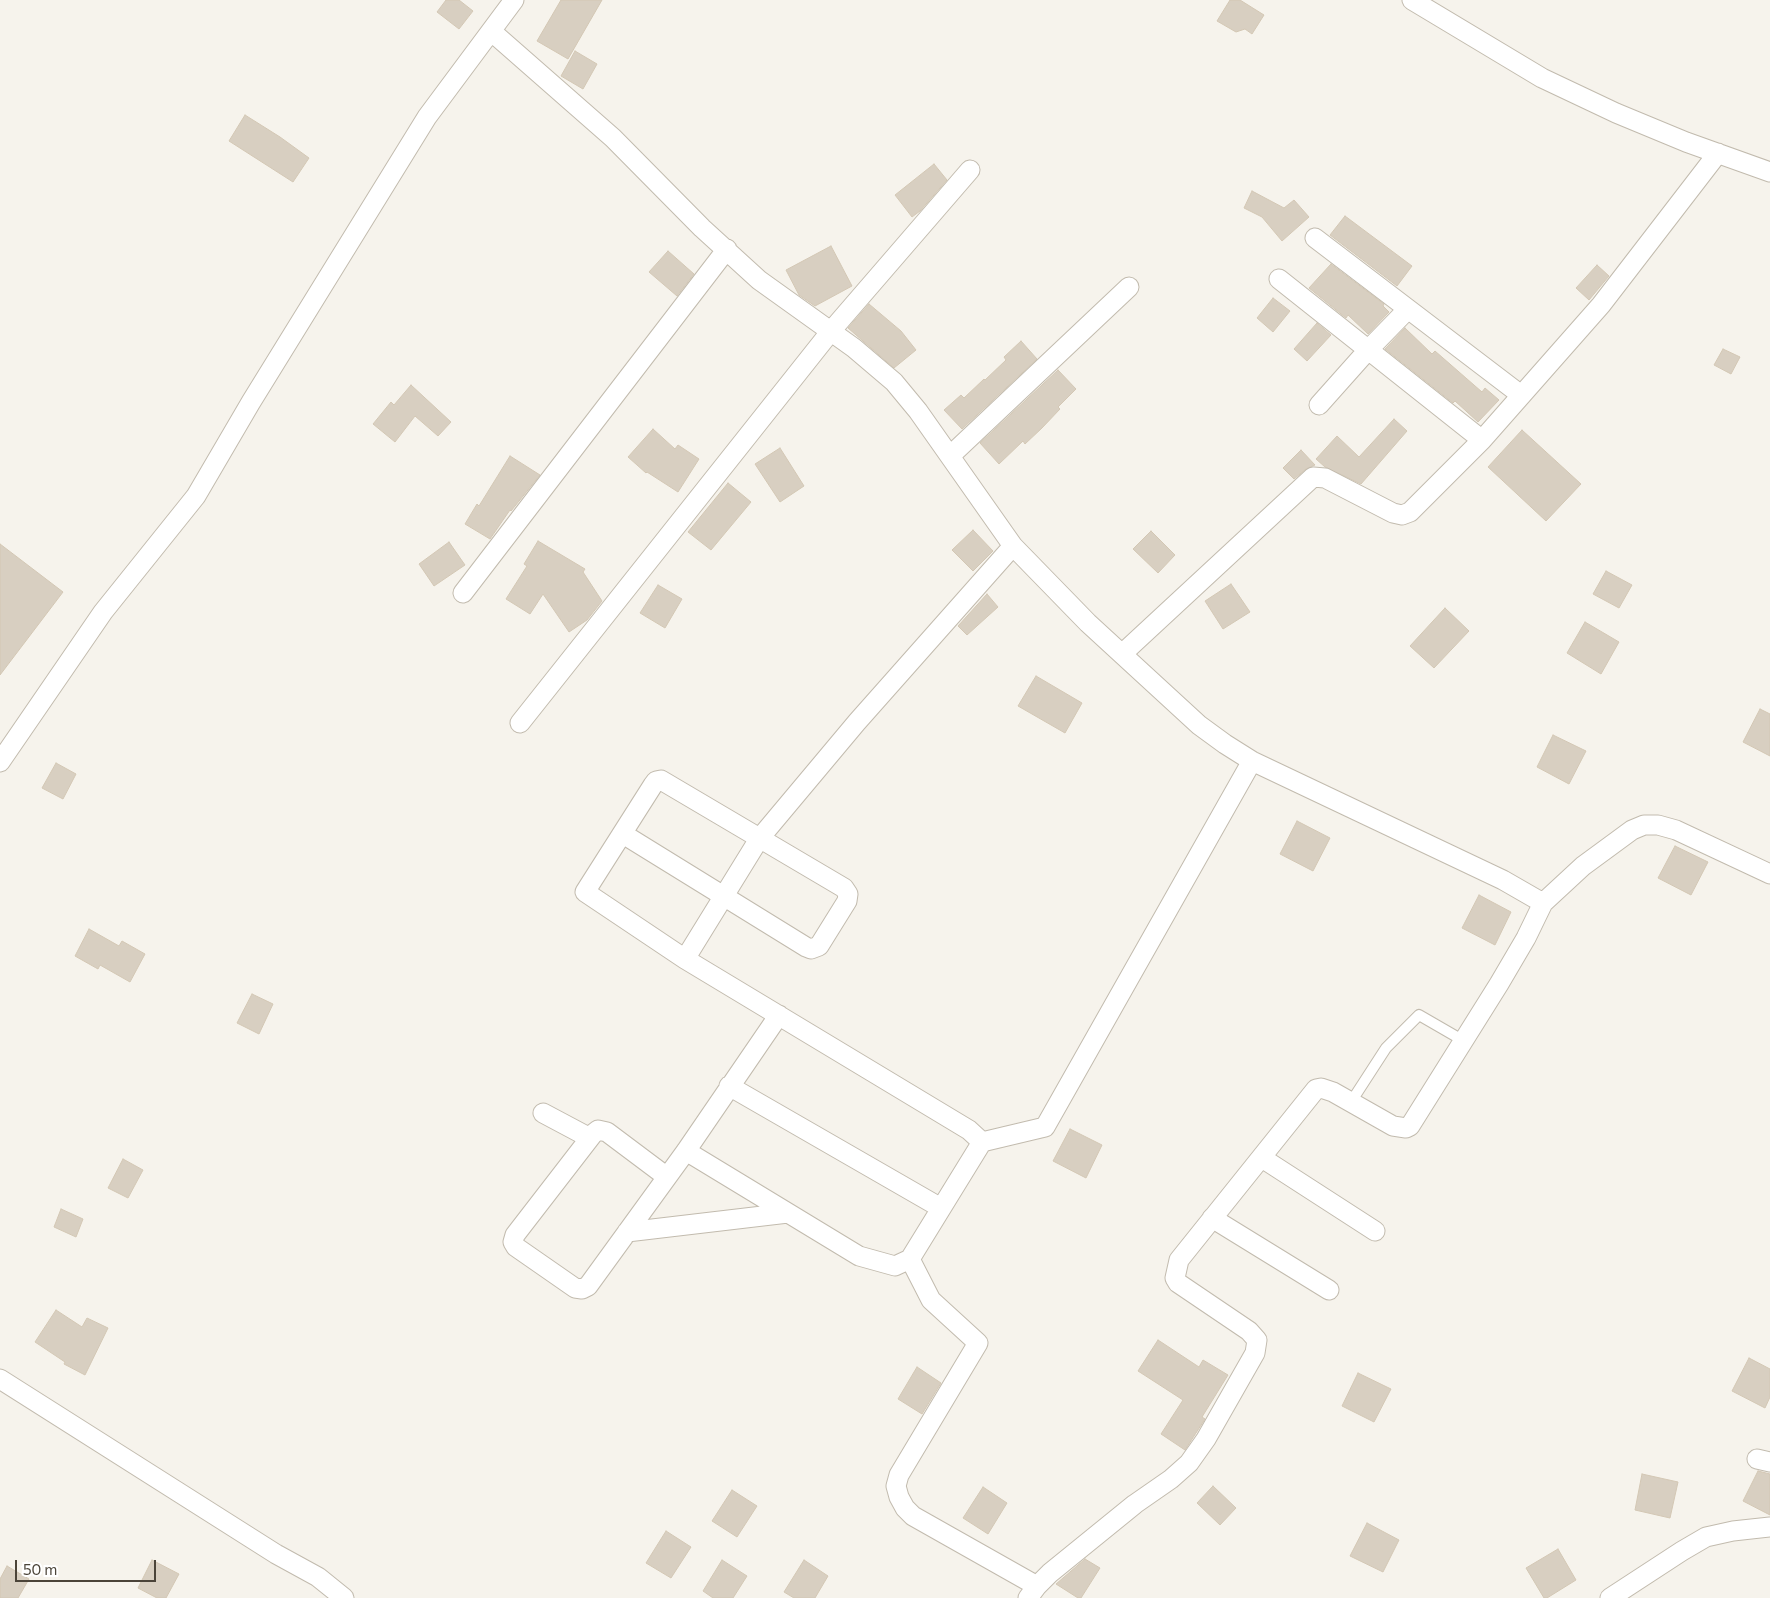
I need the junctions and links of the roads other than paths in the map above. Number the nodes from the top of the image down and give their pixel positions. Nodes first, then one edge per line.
1 (514, 0) edge
2 (1412, 0) edge
3 (491, 31) junction
4 (1718, 153) junction
5 (970, 170) dead end
6 (1770, 172) edge
7 (1315, 238) dead end
8 (727, 250) junction
9 (1278, 280) dead end
10 (1129, 287) dead end
11 (1408, 309) junction
12 (831, 331) junction
13 (1368, 350) junction
14 (1521, 395) junction
15 (1319, 405) dead end
16 (1482, 440) junction
17 (950, 456) junction
18 (1013, 546) junction
19 (462, 593) dead end
20 (1122, 654) junction
21 (520, 723) dead end
22 (1252, 761) junction
23 (0, 762) edge
24 (623, 834) junction
25 (759, 838) junction
26 (1770, 874) edge
27 (724, 896) junction
28 (1543, 903) junction
29 (685, 959) junction
30 (779, 1015) junction
31 (1464, 1041) junction
32 (729, 1086) junction
33 (1351, 1102) junction
34 (543, 1113) dead end
35 (590, 1138) junction
36 (982, 1142) junction
37 (686, 1151) junction
38 (1262, 1158) junction
39 (668, 1177) junction
40 (941, 1208) junction
41 (788, 1213) junction
42 (1212, 1218) junction
43 (1375, 1231) dead end
44 (627, 1232) junction
45 (910, 1259) junction
46 (1329, 1290) dead end
47 (0, 1378) edge
48 (1770, 1527) edge
49 (1033, 1592) edge
50 (344, 1598) edge
51 (1610, 1598) edge

1 - 3 street
2 - 4 street
3 - 8 street
3 - 23 street
4 - 6 street
4 - 14 street
5 - 12 street
7 - 11 street
8 - 12 street
8 - 19 street
9 - 13 street
10 - 17 street
11 - 13 street
11 - 14 street
12 - 17 street
12 - 21 street
13 - 15 street
13 - 16 street
14 - 16 street
16 - 20 street
17 - 18 street
18 - 20 street
18 - 25 street
20 - 22 street
22 - 28 street
22 - 36 street
24 - 25 street
24 - 27 street
24 - 29 street
25 - 27 street
25 - 27 street
26 - 28 street
27 - 29 street
28 - 31 street
29 - 30 street
30 - 32 street
30 - 36 street
31 - 33 lane
31 - 33 street
32 - 37 street
32 - 40 street
33 - 38 street
34 - 35 street
35 - 39 street
35 - 44 street
36 - 40 street
37 - 39 street
37 - 41 street
38 - 42 street
38 - 43 street
39 - 44 street
40 - 45 street
41 - 44 street
41 - 45 street
42 - 46 street
42 - 49 street
45 - 49 street
47 - 50 street
48 - 51 street

